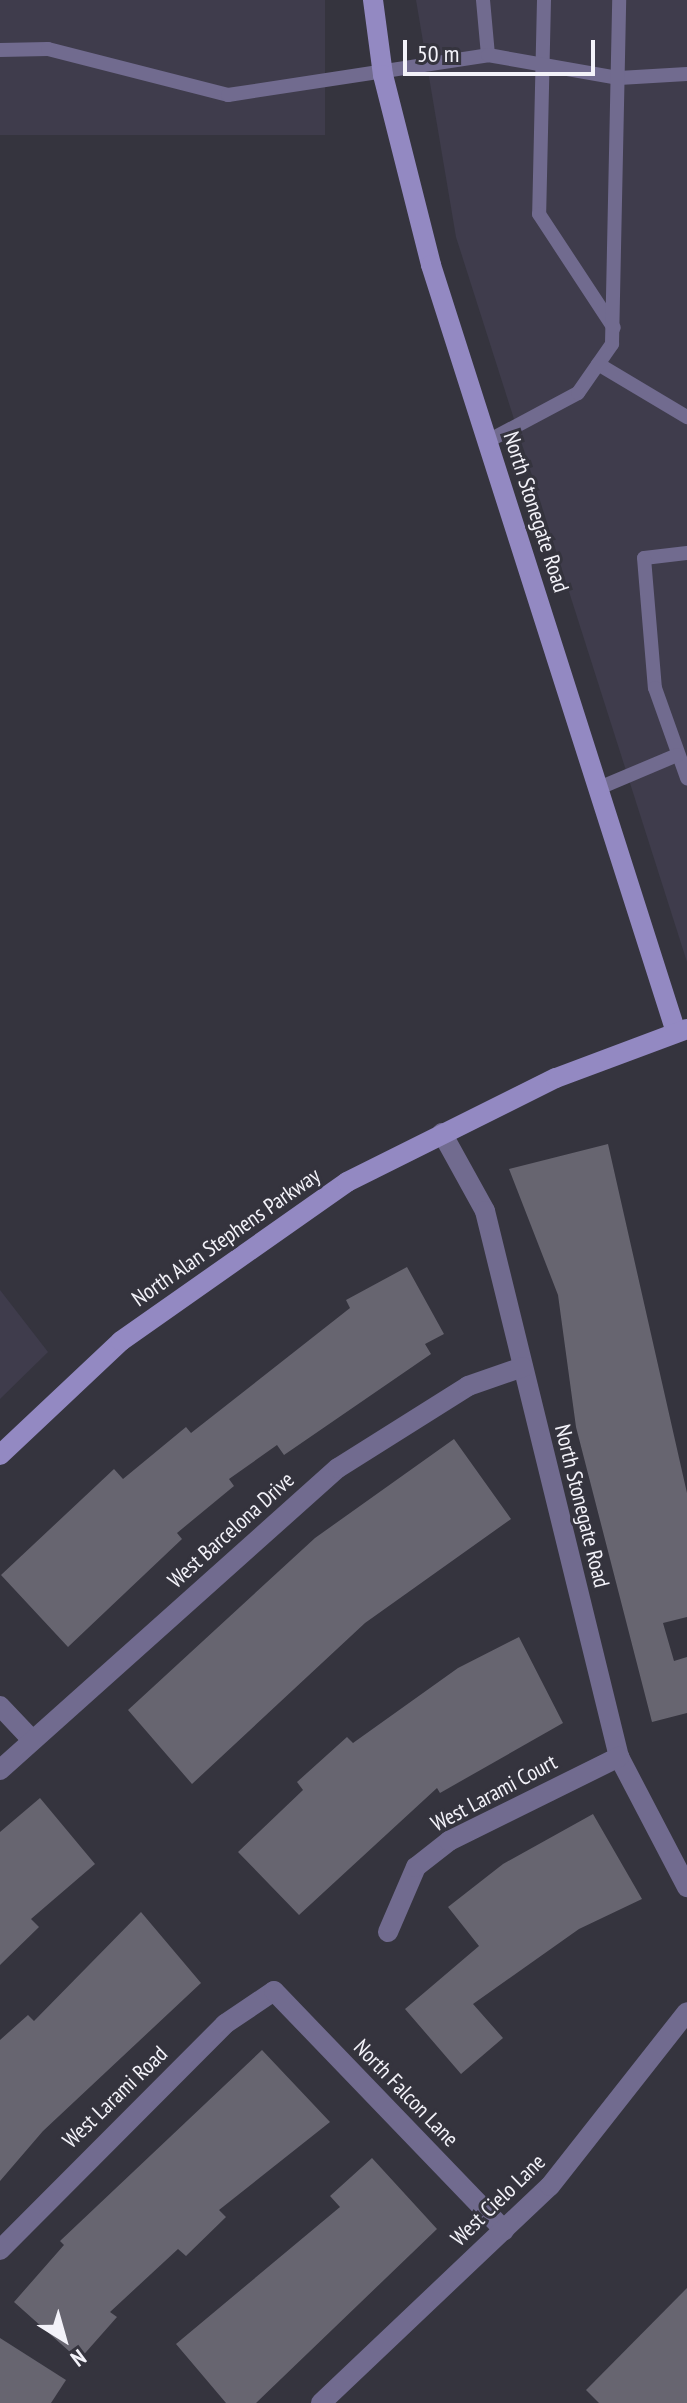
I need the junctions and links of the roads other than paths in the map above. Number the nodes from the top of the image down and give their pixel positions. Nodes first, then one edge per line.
1 (373, 0) edge
2 (483, 0) edge
3 (544, 0) edge
4 (619, 0) edge
5 (0, 50) edge
6 (488, 55) junction
7 (544, 66) junction
8 (687, 74) edge
9 (383, 75) junction
10 (619, 78) junction
11 (614, 328) junction
12 (598, 364) junction
13 (687, 417) edge
14 (488, 441) junction
15 (687, 553) edge
16 (677, 755) junction
17 (687, 778) edge
18 (599, 788) junction
19 (681, 1030) edge
20 (442, 1133) junction
21 (523, 1367) junction
22 (0, 1455) edge
23 (0, 1706) edge
24 (32, 1740) junction
25 (619, 1757) junction
26 (0, 1770) edge
27 (687, 1887) edge
28 (388, 1932) dead end
29 (274, 1991) joint
30 (687, 2012) edge
31 (504, 2230) junction
32 (0, 2250) edge
33 (321, 2403) edge

1 - 9 street, North Stonegate Road
2 - 6 lane
3 - 7 lane
4 - 10 lane
5 - 9 lane
6 - 7 lane
6 - 9 lane
7 - 10 lane
7 - 11 lane
8 - 10 lane
9 - 14 street, North Stonegate Road
10 - 11 lane
11 - 12 lane
12 - 13 lane
12 - 14 lane
14 - 18 street, North Stonegate Road
15 - 16 lane
16 - 17 lane
16 - 18 lane
18 - 19 street, North Stonegate Road
19 - 20 street, North Alan Stephens Parkway
20 - 21 street, North Stonegate Road
20 - 22 street, North Alan Stephens Parkway
21 - 24 street, West Barcelona Drive
21 - 25 street, North Stonegate Road
23 - 24 street
24 - 26 street, West Barcelona Drive
25 - 27 street, North Stonegate Road
25 - 28 street, West Larami Court
29 - 31 street, North Falcon Lane
29 - 32 street, West Larami Road
30 - 31 street, West Cielo Lane
31 - 33 street, West Cielo Lane

